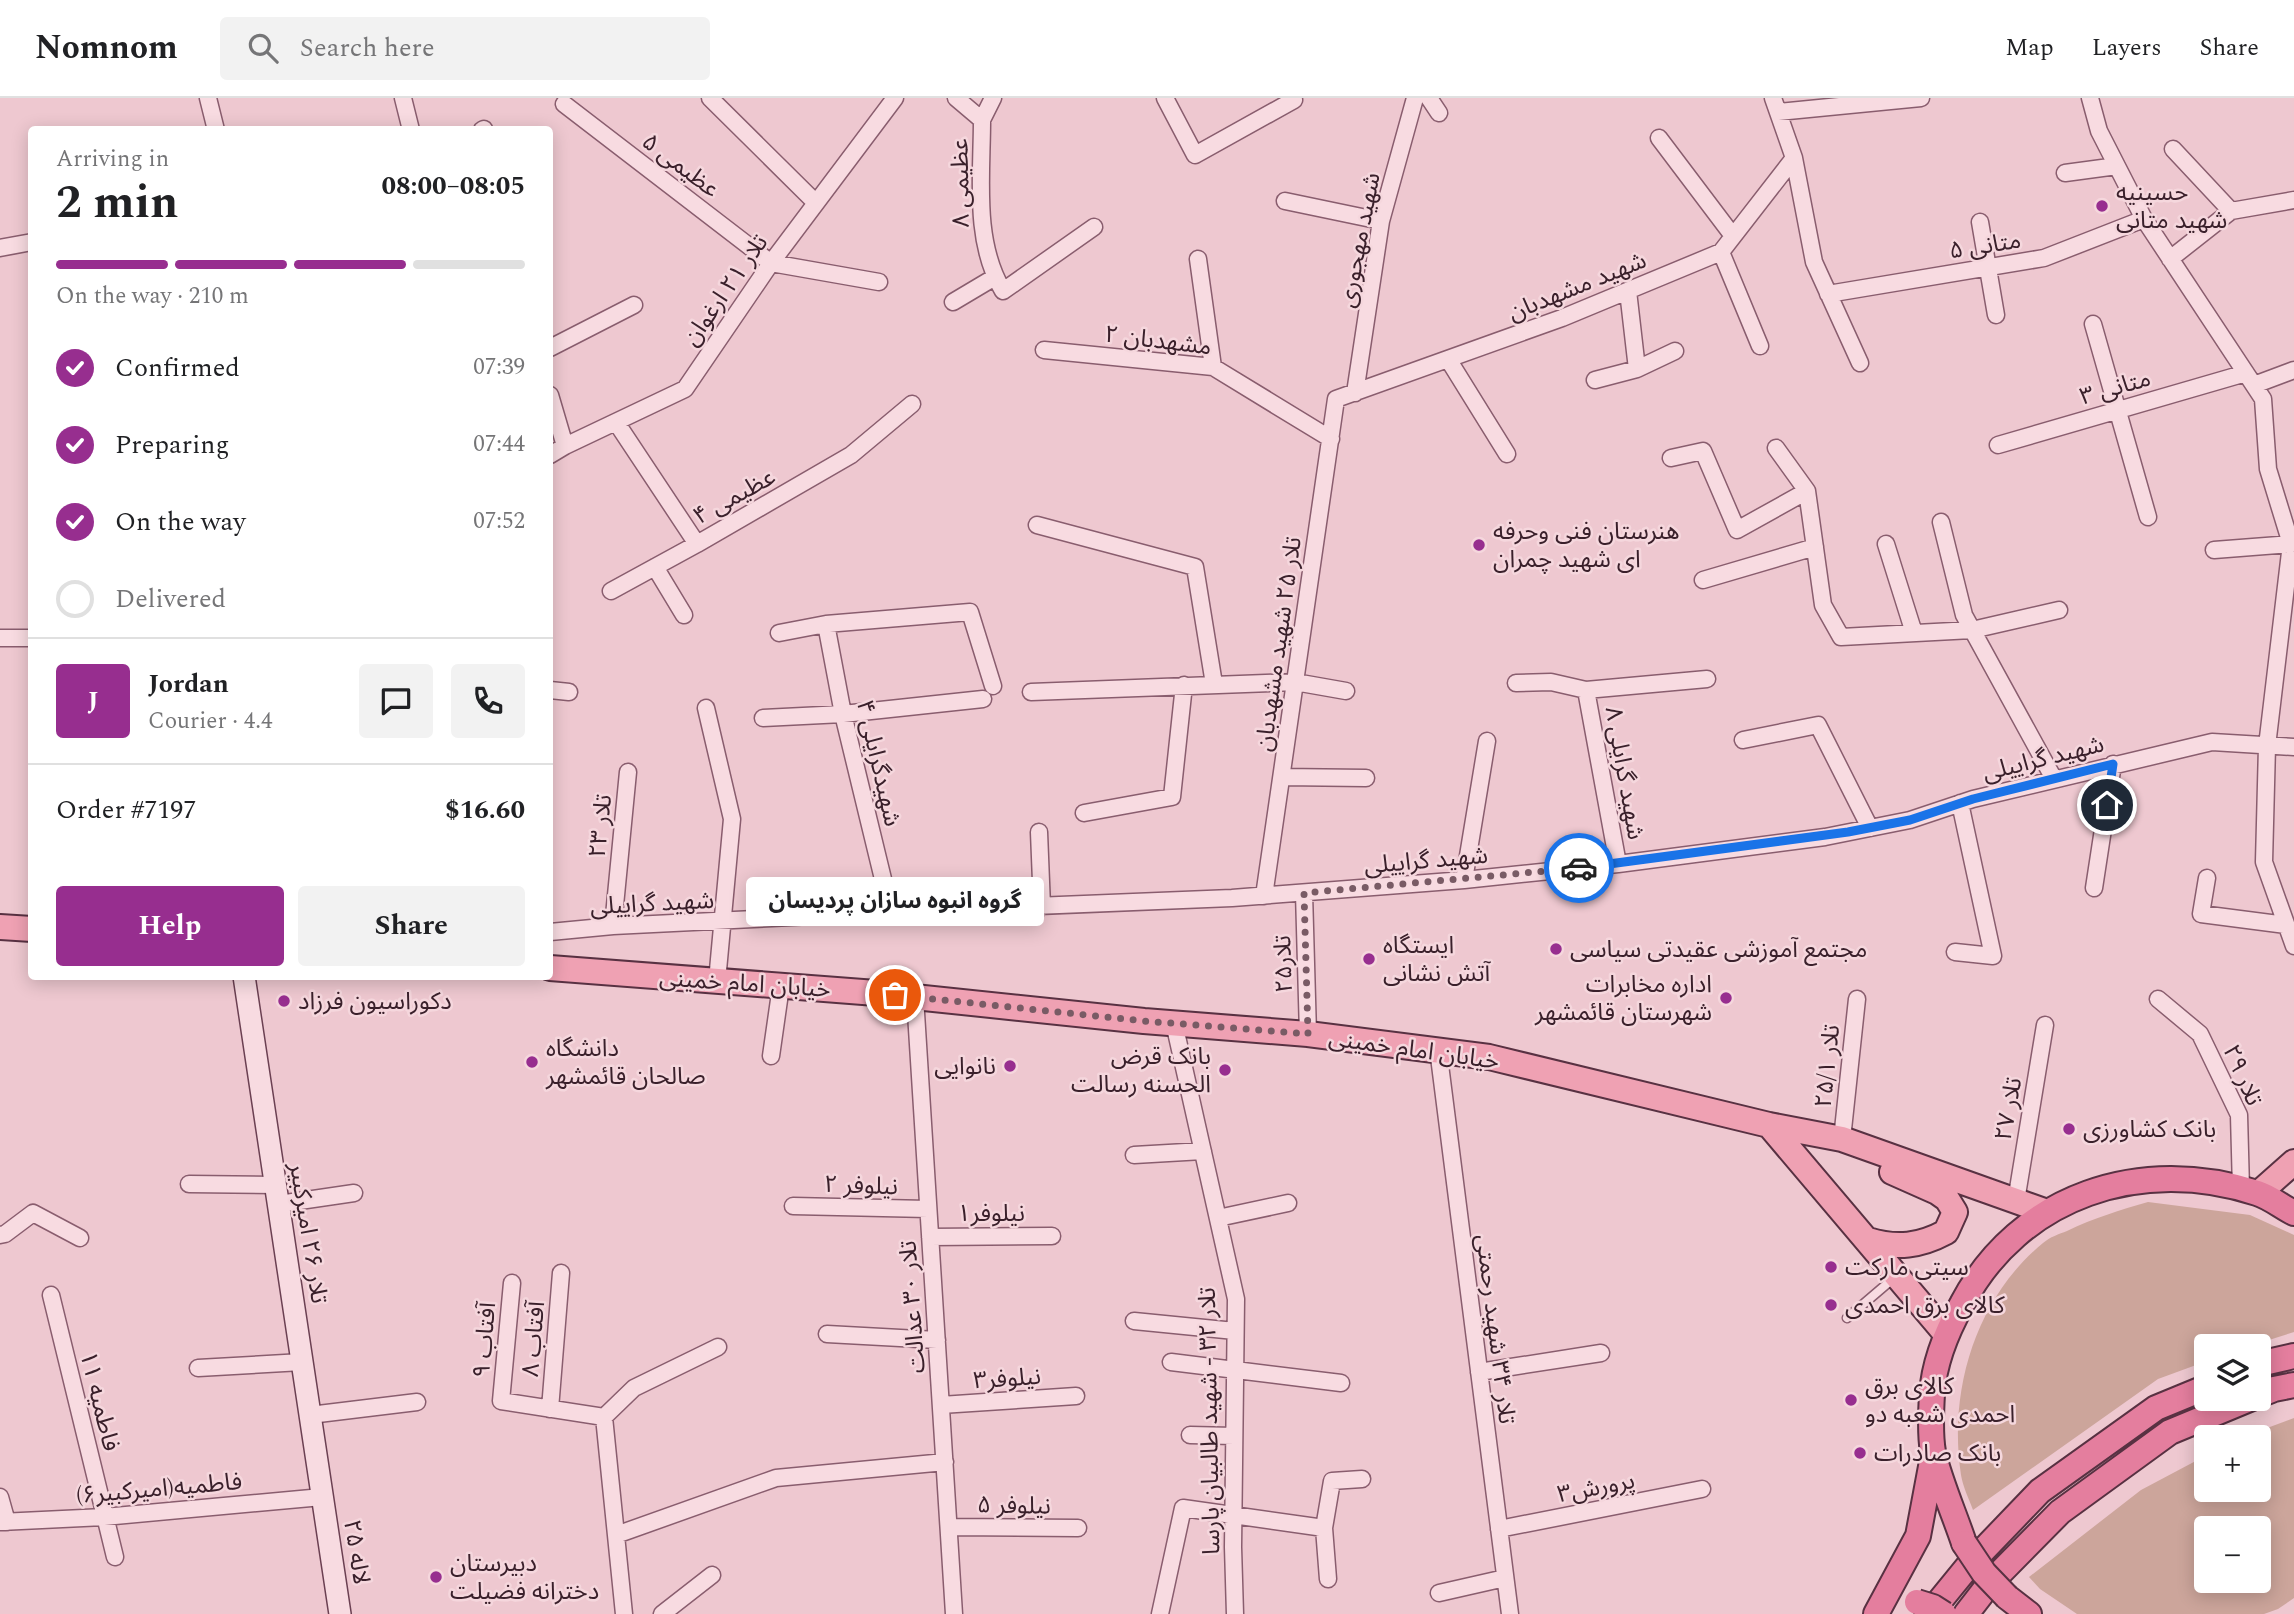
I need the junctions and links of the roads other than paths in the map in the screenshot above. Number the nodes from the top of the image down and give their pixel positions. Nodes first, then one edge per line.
1 (208, 98) edge
2 (403, 98) edge
3 (710, 98) edge
4 (895, 98) edge
5 (956, 98) edge
6 (993, 98) edge
7 (1166, 98) edge
8 (1415, 98) edge
9 (1429, 98) edge
10 (1921, 98) edge
11 (2090, 98) edge
12 (1294, 100) dead end
13 (564, 104) dead end
14 (1776, 105) edge
15 (1439, 113) dead end
16 (982, 120) junction
17 (214, 126) edge
18 (410, 126) edge
19 (1659, 138) dead end
20 (2173, 149) dead end
21 (1794, 158) junction
22 (2117, 166) junction
23 (2065, 173) dead end
24 (2294, 200) edge
25 (1285, 201) dead end
26 (816, 203) junction
27 (2231, 211) junction
28 (2144, 219) junction
29 (1381, 221) junction
30 (1979, 222) dead end
31 (1094, 227) dead end
32 (1733, 236) junction
33 (28, 243) edge
34 (0, 248) edge
35 (1721, 252) junction
36 (2170, 258) junction
37 (1198, 259) dead end
38 (771, 263) junction
39 (1987, 267) junction
40 (879, 282) dead end
41 (1002, 291) junction
42 (1628, 291) junction
43 (1828, 294) junction
44 (953, 302) dead end
45 (634, 305) dead end
46 (1996, 315) dead end
47 (2092, 324) dead end
48 (553, 346) edge
49 (1760, 346) dead end
50 (1044, 350) dead end
51 (1675, 351) dead end
52 (1448, 359) junction
53 (1860, 363) dead end
54 (1213, 367) junction
55 (1637, 369) junction
56 (2294, 370) edge
57 (2250, 379) junction
58 (1595, 380) dead end
59 (1355, 393) junction
60 (1336, 400) joint
61 (912, 404) dead end
62 (553, 405) edge
63 (2117, 410) junction
64 (616, 422) junction
65 (1331, 439) junction
66 (1998, 445) dead end
67 (565, 446) junction
68 (1776, 448) dead end
69 (553, 454) edge
70 (1507, 454) dead end
71 (1671, 458) dead end
72 (1807, 491) junction
73 (2148, 517) dead end
74 (1941, 522) dead end
75 (1037, 525) dead end
76 (697, 544) junction
77 (1886, 544) dead end
78 (2291, 544) junction
79 (1815, 547) junction
80 (2214, 550) dead end
81 (656, 567) junction
82 (1703, 580) dead end
83 (611, 591) dead end
84 (2060, 610) dead end
85 (684, 615) dead end
86 (826, 624) junction
87 (1972, 630) junction
88 (779, 633) dead end
89 (1914, 633) junction
90 (0, 638) edge
91 (28, 638) edge
92 (1707, 678) dead end
93 (1295, 682) junction
94 (1516, 683) dead end
95 (1214, 684) junction
96 (1184, 685) junction
97 (553, 690) edge
98 (1586, 690) junction
99 (1346, 691) dead end
100 (569, 692) dead end
101 (1031, 692) dead end
102 (706, 708) dead end
103 (843, 714) junction
104 (763, 718) dead end
105 (1743, 740) dead end
106 (1488, 741) dead end
107 (2267, 746) junction
108 (2294, 747) edge
109 (2113, 764) junction
110 (628, 772) dead end
111 (1282, 777) junction
112 (1366, 778) dead end
113 (2054, 779) junction
114 (1960, 803) junction
115 (1084, 813) dead end
116 (1870, 828) junction
117 (1039, 832) dead end
118 (1618, 864) junction
119 (2207, 878) dead end
120 (1464, 880) junction
121 (2094, 888) dead end
122 (1304, 893) junction
123 (1264, 896) junction
124 (1042, 907) junction
125 (891, 912) junction
126 (721, 922) junction
127 (2286, 925) junction
128 (0, 926) edge
129 (613, 926) junction
130 (28, 929) edge
131 (553, 932) edge
132 (2294, 946) edge
133 (1955, 952) dead end
134 (553, 968) edge
135 (245, 980) edge
136 (717, 981) junction
137 (780, 986) junction
138 (915, 997) junction
139 (1857, 999) dead end
140 (2158, 999) dead end
141 (1174, 1023) junction
142 (2045, 1025) dead end
143 (1308, 1034) junction
144 (1438, 1049) junction
145 (771, 1056) dead end
146 (1769, 1125) junction
147 (1844, 1140) junction
148 (1203, 1151) junction
149 (1133, 1155) dead end
150 (2294, 1162) edge
151 (189, 1184) dead end
152 (2250, 1191) junction
153 (355, 1193) dead end
154 (277, 1194) junction
155 (2016, 1201) junction
156 (1288, 1203) dead end
157 (793, 1206) dead end
158 (928, 1209) junction
159 (2047, 1212) junction
160 (2294, 1213) edge
161 (1218, 1218) junction
162 (2, 1232) edge
163 (1052, 1236) dead end
164 (930, 1237) junction
165 (80, 1238) dead end
166 (1868, 1240) junction
167 (561, 1273) dead end
168 (1895, 1277) junction
169 (512, 1283) dead end
170 (51, 1296) dead end
171 (1847, 1318) dead end
172 (1134, 1321) dead end
173 (1236, 1331) junction
174 (827, 1334) dead end
175 (1945, 1334) junction
176 (937, 1340) junction
177 (718, 1347) dead end
178 (1601, 1353) dead end
179 (2294, 1356) edge
180 (2271, 1361) edge
181 (302, 1362) junction
182 (1171, 1362) dead end
183 (198, 1368) dead end
184 (1235, 1368) junction
185 (1479, 1372) junction
186 (1341, 1383) dead end
187 (2294, 1385) edge
188 (2271, 1390) edge
189 (2194, 1392) edge
190 (1076, 1396) dead end
191 (417, 1402) dead end
192 (941, 1405) junction
193 (550, 1409) junction
194 (2221, 1411) edge
195 (310, 1415) junction
196 (604, 1417) junction
197 (1190, 1435) dead end
198 (1234, 1436) junction
199 (1933, 1452) junction
200 (944, 1462) junction
201 (1362, 1479) dead end
202 (1702, 1489) dead end
203 (0, 1497) edge
204 (323, 1497) junction
205 (1233, 1514) junction
206 (104, 1517) junction
207 (4, 1522) edge
208 (949, 1527) junction
209 (1079, 1528) dead end
210 (1324, 1528) junction
211 (1499, 1529) junction
212 (616, 1535) junction
213 (115, 1557) dead end
214 (712, 1574) dead end
215 (1505, 1578) junction
216 (1328, 1579) dead end
217 (1439, 1593) dead end
218 (1923, 1608) edge
219 (1879, 1609) edge
220 (340, 1614) edge
221 (624, 1614) edge
222 (662, 1614) edge
223 (954, 1614) edge
224 (1160, 1614) edge
225 (1235, 1614) edge
226 (1510, 1614) edge
227 (1944, 1614) edge
228 (1966, 1614) edge
229 (2029, 1614) edge

1 - 17 street
2 - 18 street
3 - 26 street
4 - 26 street, تلار ۲۱ ارغوان
5 - 16 street, عظیمی ۸
6 - 16 street
7 - 12 street
8 - 29 street, شهید مهجوری
9 - 15 street
10 - 14 street
11 - 22 street
13 - 38 street, عظیمی ۵
14 - 21 street
16 - 41 street, عظیمی ۸
19 - 32 street
20 - 27 street
21 - 32 street
21 - 43 street
22 - 23 street
22 - 28 street
24 - 27 street
25 - 29 street
26 - 38 street, تلار ۲۱ ارغوان
27 - 36 street
28 - 36 street
28 - 39 street, متانی ۵
29 - 59 street, شهید مهجوری
30 - 39 street
31 - 41 street
32 - 35 street
33 - 34 street
35 - 42 street, شهید مشهدبان
35 - 49 street
36 - 57 street
37 - 54 street
38 - 40 street
38 - 64 street, تلار ۲۱ ارغوان
39 - 43 street, متانی ۵
39 - 46 street
41 - 44 street
42 - 52 street, شهید مشهدبان
42 - 55 street
43 - 53 street
45 - 48 street
47 - 63 street
50 - 54 street, مشهدبان ۲
51 - 55 street
52 - 59 street, شهید مشهدبان
52 - 70 street
54 - 65 street, مشهدبان ۲
55 - 58 street
56 - 57 street, متانی ۳
57 - 63 street, متانی ۳
57 - 78 street
59 - 60 street, شهید مشهدبان
60 - 65 street, تلار ۲۵ شهید مشهدبان
61 - 76 street, عظیمی ۴
62 - 67 street
63 - 66 street, متانی ۳
63 - 73 street
64 - 67 street, تلار ۲۱ ارغوان
64 - 76 street, عظیمی ۴
65 - 93 street, تلار ۲۵ شهید مشهدبان
67 - 69 street, تلار ۲۱ ارغوان
68 - 72 street
71 - 72 street
72 - 79 street
74 - 87 street
75 - 95 street
76 - 81 street
77 - 89 street
78 - 80 street
78 - 107 street
79 - 82 street
79 - 89 street
81 - 83 street
81 - 85 street
84 - 87 street
86 - 88 street
86 - 103 street, شهیدگرایلی ۴
86 - 103 street
87 - 89 street
87 - 113 street
90 - 91 street
92 - 98 street
93 - 95 street
93 - 99 street
93 - 111 street, تلار ۲۵ شهید مشهدبان
94 - 98 street
95 - 96 street
96 - 101 street
96 - 115 street
97 - 100 street
98 - 118 street, شهید گرایلی ۸
102 - 126 street
103 - 104 street
103 - 125 street, شهیدگرایلی ۴
105 - 116 street
106 - 120 street
107 - 108 street, شهید گراییلی
107 - 109 street, شهید گراییلی
107 - 127 street
109 - 113 street, شهید گراییلی
109 - 121 street
110 - 129 street, تلار ۲۳
111 - 112 street
111 - 123 street, تلار ۲۵ شهید مشهدبان
113 - 114 street, شهید گراییلی
114 - 116 street, شهید گراییلی
114 - 133 street
116 - 118 street, شهید گراییلی
117 - 124 street
118 - 120 street, شهید گراییلی
119 - 127 street
120 - 122 street, شهید گراییلی
122 - 123 street, شهید گراییلی
122 - 143 street, تلار۲۵
123 - 124 street, شهید گراییلی
124 - 125 street, شهید گراییلی
125 - 126 street, شهید گراییلی
126 - 129 street, شهید گراییلی
126 - 136 street
127 - 132 street
128 - 130 main road
129 - 131 street, شهید گراییلی
134 - 136 main road, خیابان امام خمینی
135 - 154 main road, تلار ۲۶ امیرکبیر
136 - 137 main road, خیابان امام خمینی
137 - 138 main road, خیابان امام خمینی
137 - 145 street
138 - 141 main road, خیابان امام خمینی
138 - 158 street, تلار ۳۰ عدالت
139 - 147 street, تلار ۲۵/۱
140 - 152 street, تلار ۲۹
141 - 143 main road, خیابان امام خمینی
141 - 148 street, تلار ۳۲ - شهید طالبیان پارسا
142 - 155 street, تلار ۲۷
143 - 144 main road, خیابان امام خمینی
144 - 146 main road, خیابان امام خمینی
144 - 185 street, تلار ۳۴ شهید رحمتی
146 - 147 main road, خیابان امام خمینی
146 - 166 main road
147 - 155 main road, خیابان امام خمینی
147 - 166 main road
148 - 149 street
148 - 161 street, تلار ۳۲ - شهید طالبیان پارسا
150 - 152 main road
151 - 154 street
152 - 159 highway
152 - 160 highway
153 - 154 street
154 - 181 main road, تلار ۲۶ امیرکبیر
155 - 159 main road, خیابان امام خمینی
156 - 161 street
157 - 158 street, نیلوفر ۲
158 - 164 street, تلار ۳۰ عدالت
159 - 175 highway
161 - 173 street, تلار ۳۲ - شهید طالبیان پارسا
162 - 165 street
163 - 164 street, نیلوفر۱
164 - 176 street, تلار ۳۰ عدالت
166 - 168 main road
167 - 193 street, آفتاب ۸
168 - 171 lane
168 - 175 main road
169 - 193 street, آفتاب ۹
170 - 206 street, فاطمیه ۱۱
172 - 173 street
173 - 184 street, تلار ۳۲ - شهید طالبیان پارسا
174 - 176 street
175 - 199 highway
176 - 192 street, تلار ۳۰ عدالت
177 - 196 street
178 - 185 street
179 - 180 highway
181 - 183 street
181 - 195 main road, تلار ۲۶ امیرکبیر
182 - 184 street
184 - 186 street
184 - 198 street, تلار ۳۲ - شهید طالبیان پارسا
185 - 211 street, تلار ۳۴ شهید رحمتی
187 - 188 highway
189 - 218 highway
190 - 192 street, نیلوفر۳
191 - 195 street
192 - 200 street, تلار ۳۰ عدالت
193 - 196 street
194 - 228 highway
195 - 204 main road, تلار ۲۶ امیرکبیر
196 - 212 street
197 - 198 street
198 - 205 street, تلار ۳۲ - شهید طالبیان پارسا
199 - 219 highway
199 - 229 highway, bridge
200 - 208 street, تلار ۳۰ عدالت
200 - 212 street
201 - 210 street
202 - 211 street, پرورش۳
203 - 207 street
204 - 206 street, فاطمیه(امیرکبیر۶)
204 - 220 main road, لاله ۲۵
205 - 210 street
205 - 224 street
205 - 225 street, تلار ۳۲ - شهید طالبیان پارسا
206 - 207 street, فاطمیه(امیرکبیر۶)
206 - 213 street, فاطمیه ۱۱
208 - 209 street, نیلوفر ۵
208 - 223 street, تلار ۳۰ عدالت
210 - 216 street
211 - 215 street, تلار ۳۴ شهید رحمتی
212 - 221 street
214 - 222 street
215 - 217 street
215 - 226 street, تلار ۳۴ شهید رحمتی
218 - 219 highway
218 - 227 highway, bridge

